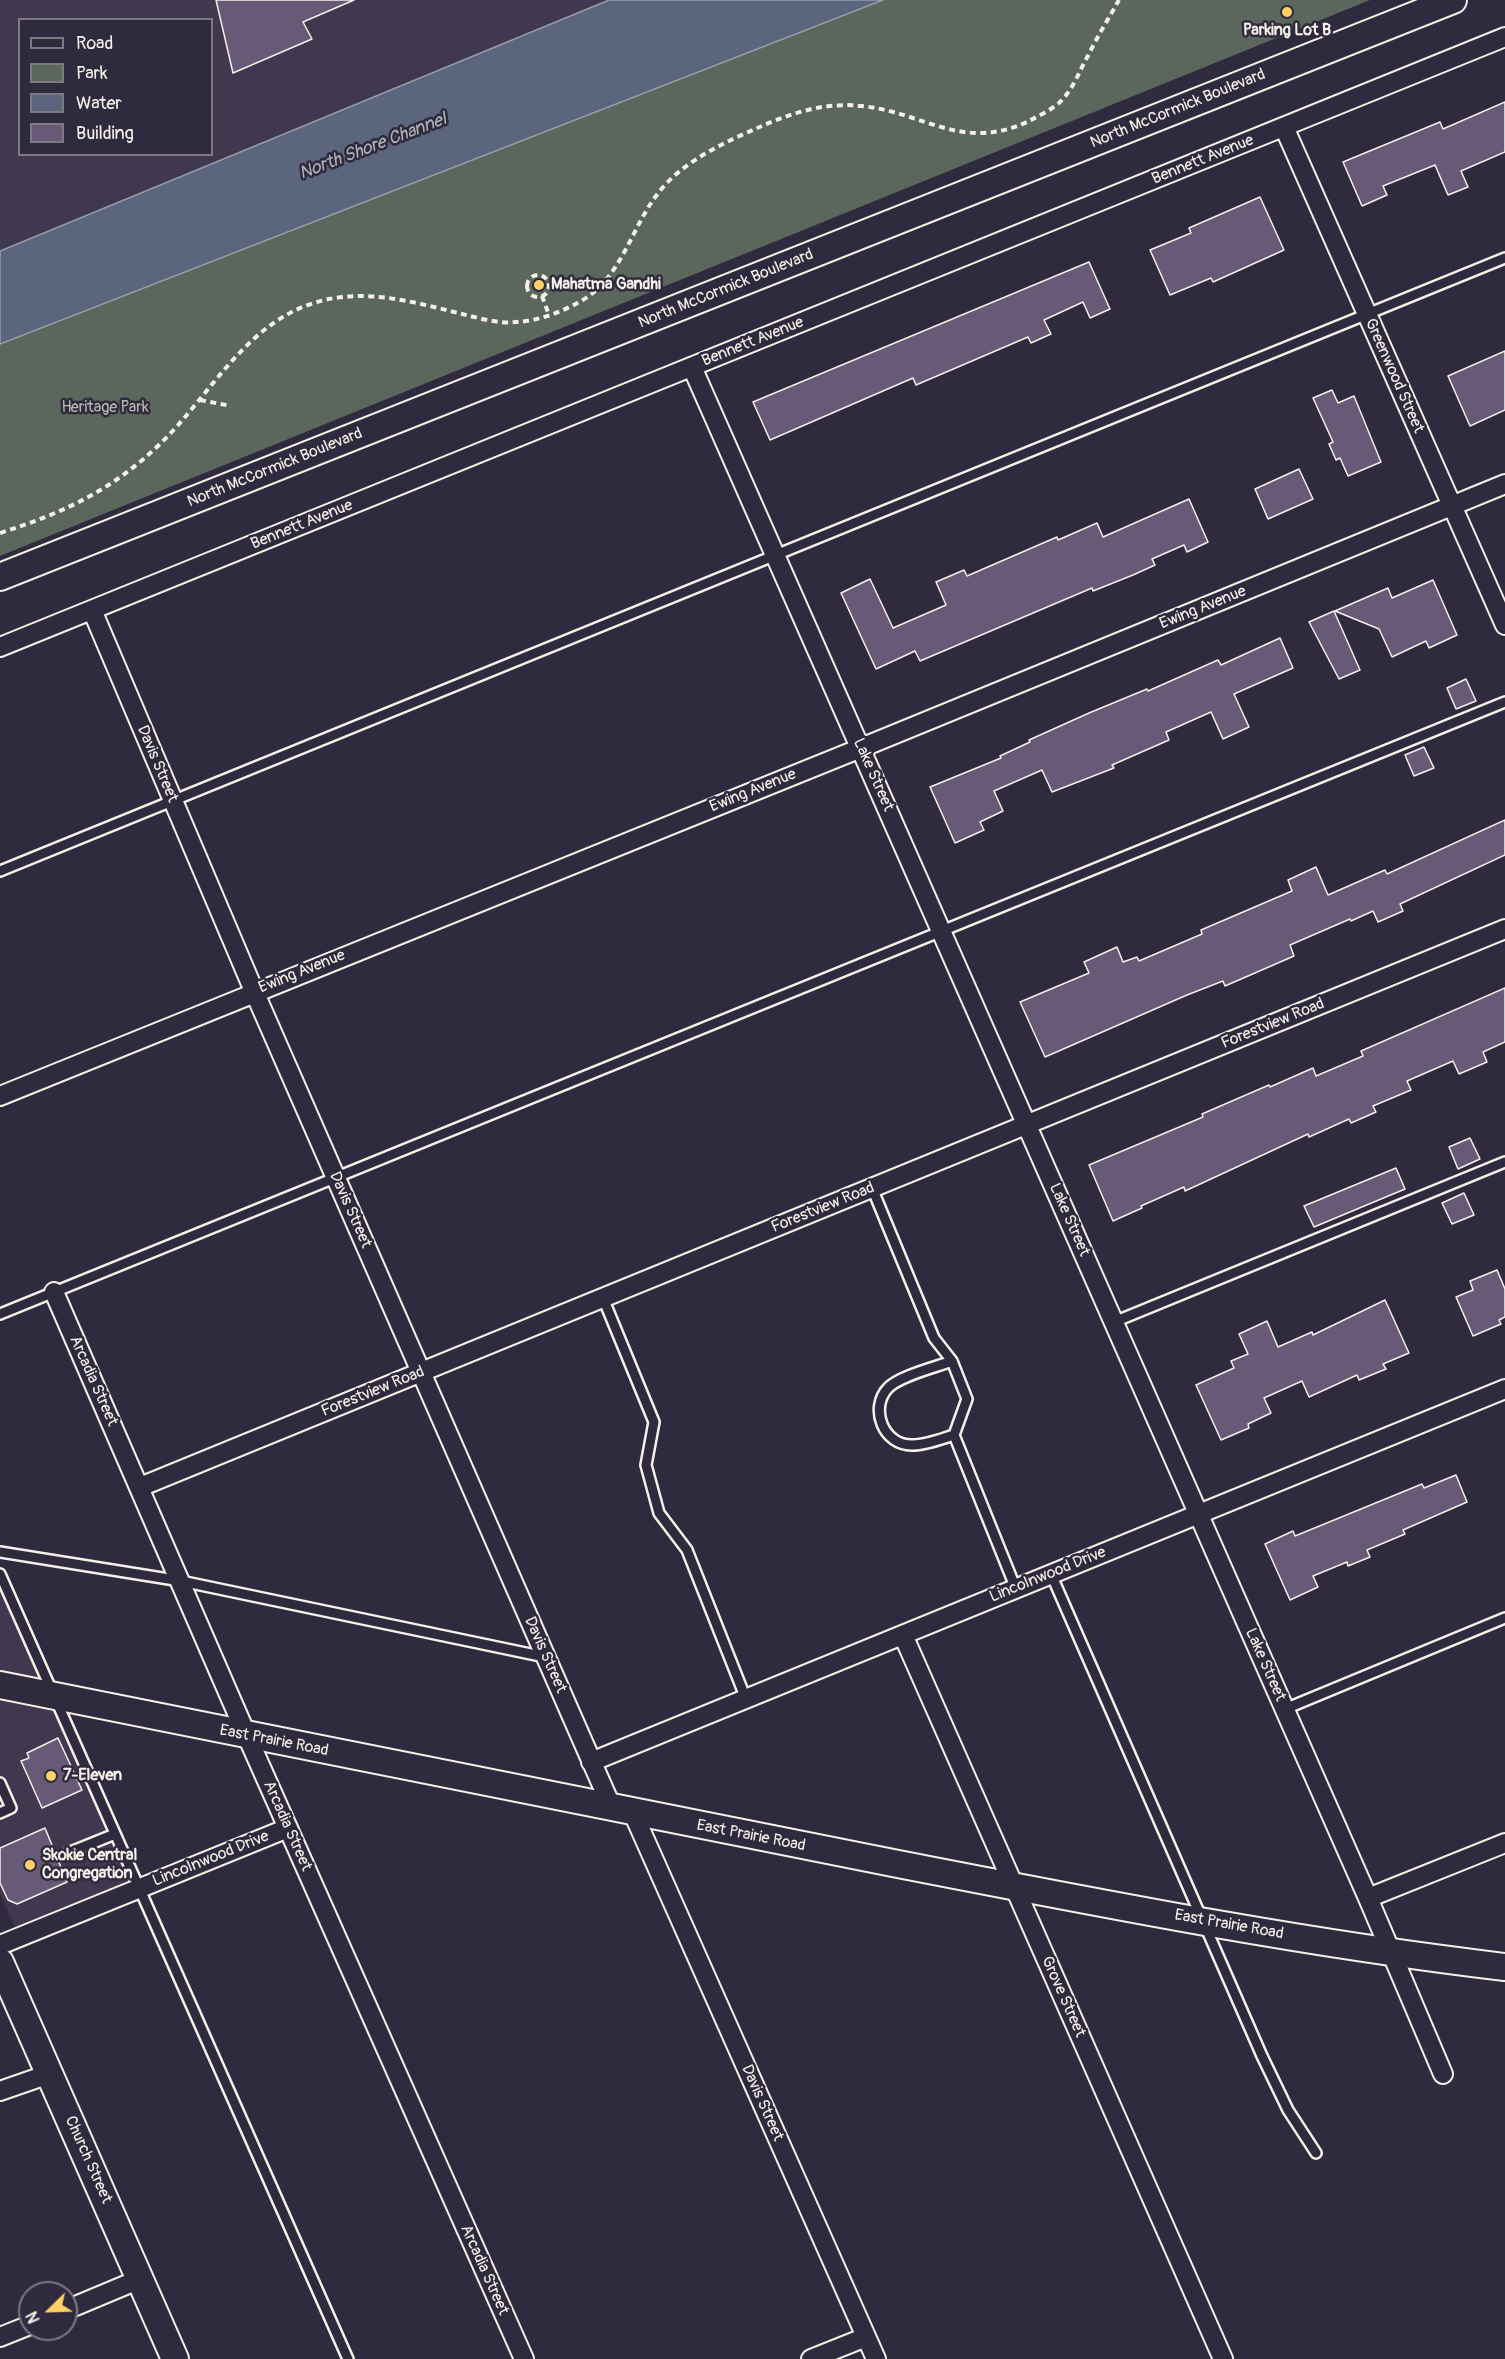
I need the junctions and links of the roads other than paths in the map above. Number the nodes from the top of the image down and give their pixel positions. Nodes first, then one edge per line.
1 (1453, 0) edge
2 (1505, 38) edge
3 (1284, 127) junction
4 (1505, 258) edge
5 (1367, 314) junction
6 (692, 367) junction
7 (1505, 484) edge
8 (1452, 506) junction
9 (775, 555) junction
10 (0, 577) edge
11 (92, 610) junction
12 (1505, 625) edge
13 (0, 647) edge
14 (1505, 702) edge
15 (861, 748) junction
16 (173, 801) junction
17 (0, 871) edge
18 (1505, 930) edge
19 (942, 933) junction
20 (255, 991) junction
21 (0, 1096) edge
22 (1027, 1125) junction
23 (1505, 1162) edge
24 (335, 1176) junction
25 (872, 1188) junction
26 (54, 1292) junction
27 (603, 1298) junction
28 (0, 1314) edge
29 (1114, 1322) junction
30 (952, 1361) junction
31 (421, 1372) junction
32 (1505, 1389) edge
33 (954, 1436) junction
34 (140, 1487) junction
35 (1199, 1514) junction
36 (0, 1552) edge
37 (0, 1574) edge
38 (1051, 1574) junction
39 (181, 1581) junction
40 (1016, 1588) junction
41 (1505, 1618) edge
42 (903, 1635) junction
43 (546, 1657) junction
44 (0, 1685) edge
45 (54, 1696) junction
46 (746, 1699) junction
47 (1285, 1709) junction
48 (247, 1736) junction
49 (591, 1761) junction
50 (0, 1783) edge
51 (623, 1811) junction
52 (0, 1813) edge
53 (288, 1828) junction
54 (115, 1834) junction
55 (1505, 1843) edge
56 (68, 1853) dead end
57 (1015, 1887) junction
58 (139, 1888) junction
59 (1368, 1898) junction
60 (1203, 1920) junction
61 (0, 1945) edge
62 (1393, 1954) junction
63 (0, 1962) edge
64 (1505, 1967) edge
65 (49, 2074) junction
66 (1443, 2074) dead end
67 (0, 2091) edge
68 (1316, 2152) dead end
69 (140, 2279) junction
70 (78, 2305) edge
71 (18, 2330) edge
72 (0, 2337) edge
73 (866, 2337) junction
74 (175, 2359) edge
75 (348, 2359) edge
76 (524, 2359) edge
77 (812, 2359) edge
78 (876, 2359) edge
79 (1223, 2359) edge

1 - 10 street, North McCormick Boulevard
2 - 3 street, Bennett Avenue
3 - 5 street, Greenwood Street
3 - 6 street, Bennett Avenue
4 - 5 lane
5 - 8 street, Greenwood Street
5 - 9 lane
6 - 9 street, Lake Street
6 - 11 street, Bennett Avenue
7 - 8 street, Ewing Avenue
8 - 12 street, Greenwood Street
8 - 15 street, Ewing Avenue
9 - 15 street, Lake Street
9 - 16 lane
11 - 13 street, Bennett Avenue
11 - 16 street, Davis Street
14 - 19 lane
15 - 19 street, Lake Street
15 - 20 street, Ewing Avenue
16 - 17 lane
16 - 20 street, Davis Street
18 - 22 street, Forestview Road
19 - 22 street, Lake Street
19 - 24 lane
20 - 21 street, Ewing Avenue
20 - 24 street, Davis Street
22 - 25 street, Forestview Road
22 - 29 street, Lake Street
23 - 29 lane
24 - 26 lane
24 - 31 street, Davis Street
25 - 27 street, Forestview Road
25 - 30 lane
26 - 28 lane
26 - 34 street, Arcadia Street
27 - 31 street, Forestview Road
27 - 46 lane
29 - 35 street, Lake Street
30 - 33 lane
30 - 33 lane
31 - 34 street, Forestview Road
31 - 43 street, Davis Street
32 - 35 street, Lincolnwood Drive
33 - 40 lane
34 - 39 street, Arcadia Street
35 - 38 street, Lincolnwood Drive
35 - 47 street, Lake Street
36 - 39 lane
37 - 45 lane
38 - 40 street, Lincolnwood Drive
38 - 60 lane
39 - 43 lane
39 - 48 street, Arcadia Street
40 - 42 street, Lincolnwood Drive
41 - 47 lane
42 - 46 street, Lincolnwood Drive
42 - 57 street, Grove Street
43 - 49 street, Davis Street
44 - 45 street, East Prairie Road
45 - 48 street, East Prairie Road
45 - 54 lane
46 - 49 street, Lincolnwood Drive
47 - 59 street, Lake Street
48 - 51 street, East Prairie Road
48 - 53 street, Arcadia Street
49 - 51 street, Davis Street
50 - 52 lane
51 - 57 street, East Prairie Road
51 - 73 street, Davis Street
53 - 58 street, Lincolnwood Drive
53 - 76 street, Arcadia Street
54 - 56 lane
54 - 58 lane
55 - 59 street
57 - 60 street, East Prairie Road
57 - 79 street, Grove Street
58 - 61 street, Lincolnwood Drive
58 - 75 lane
59 - 62 street, Lake Street
60 - 62 street, East Prairie Road
60 - 68 lane
62 - 64 street, East Prairie Road
62 - 66 street, Lake Street
63 - 65 street, Church Street
65 - 67 street
65 - 69 street, Church Street
69 - 70 street
69 - 74 street, Church Street
71 - 72 street
73 - 77 street
73 - 78 street, Davis Street

